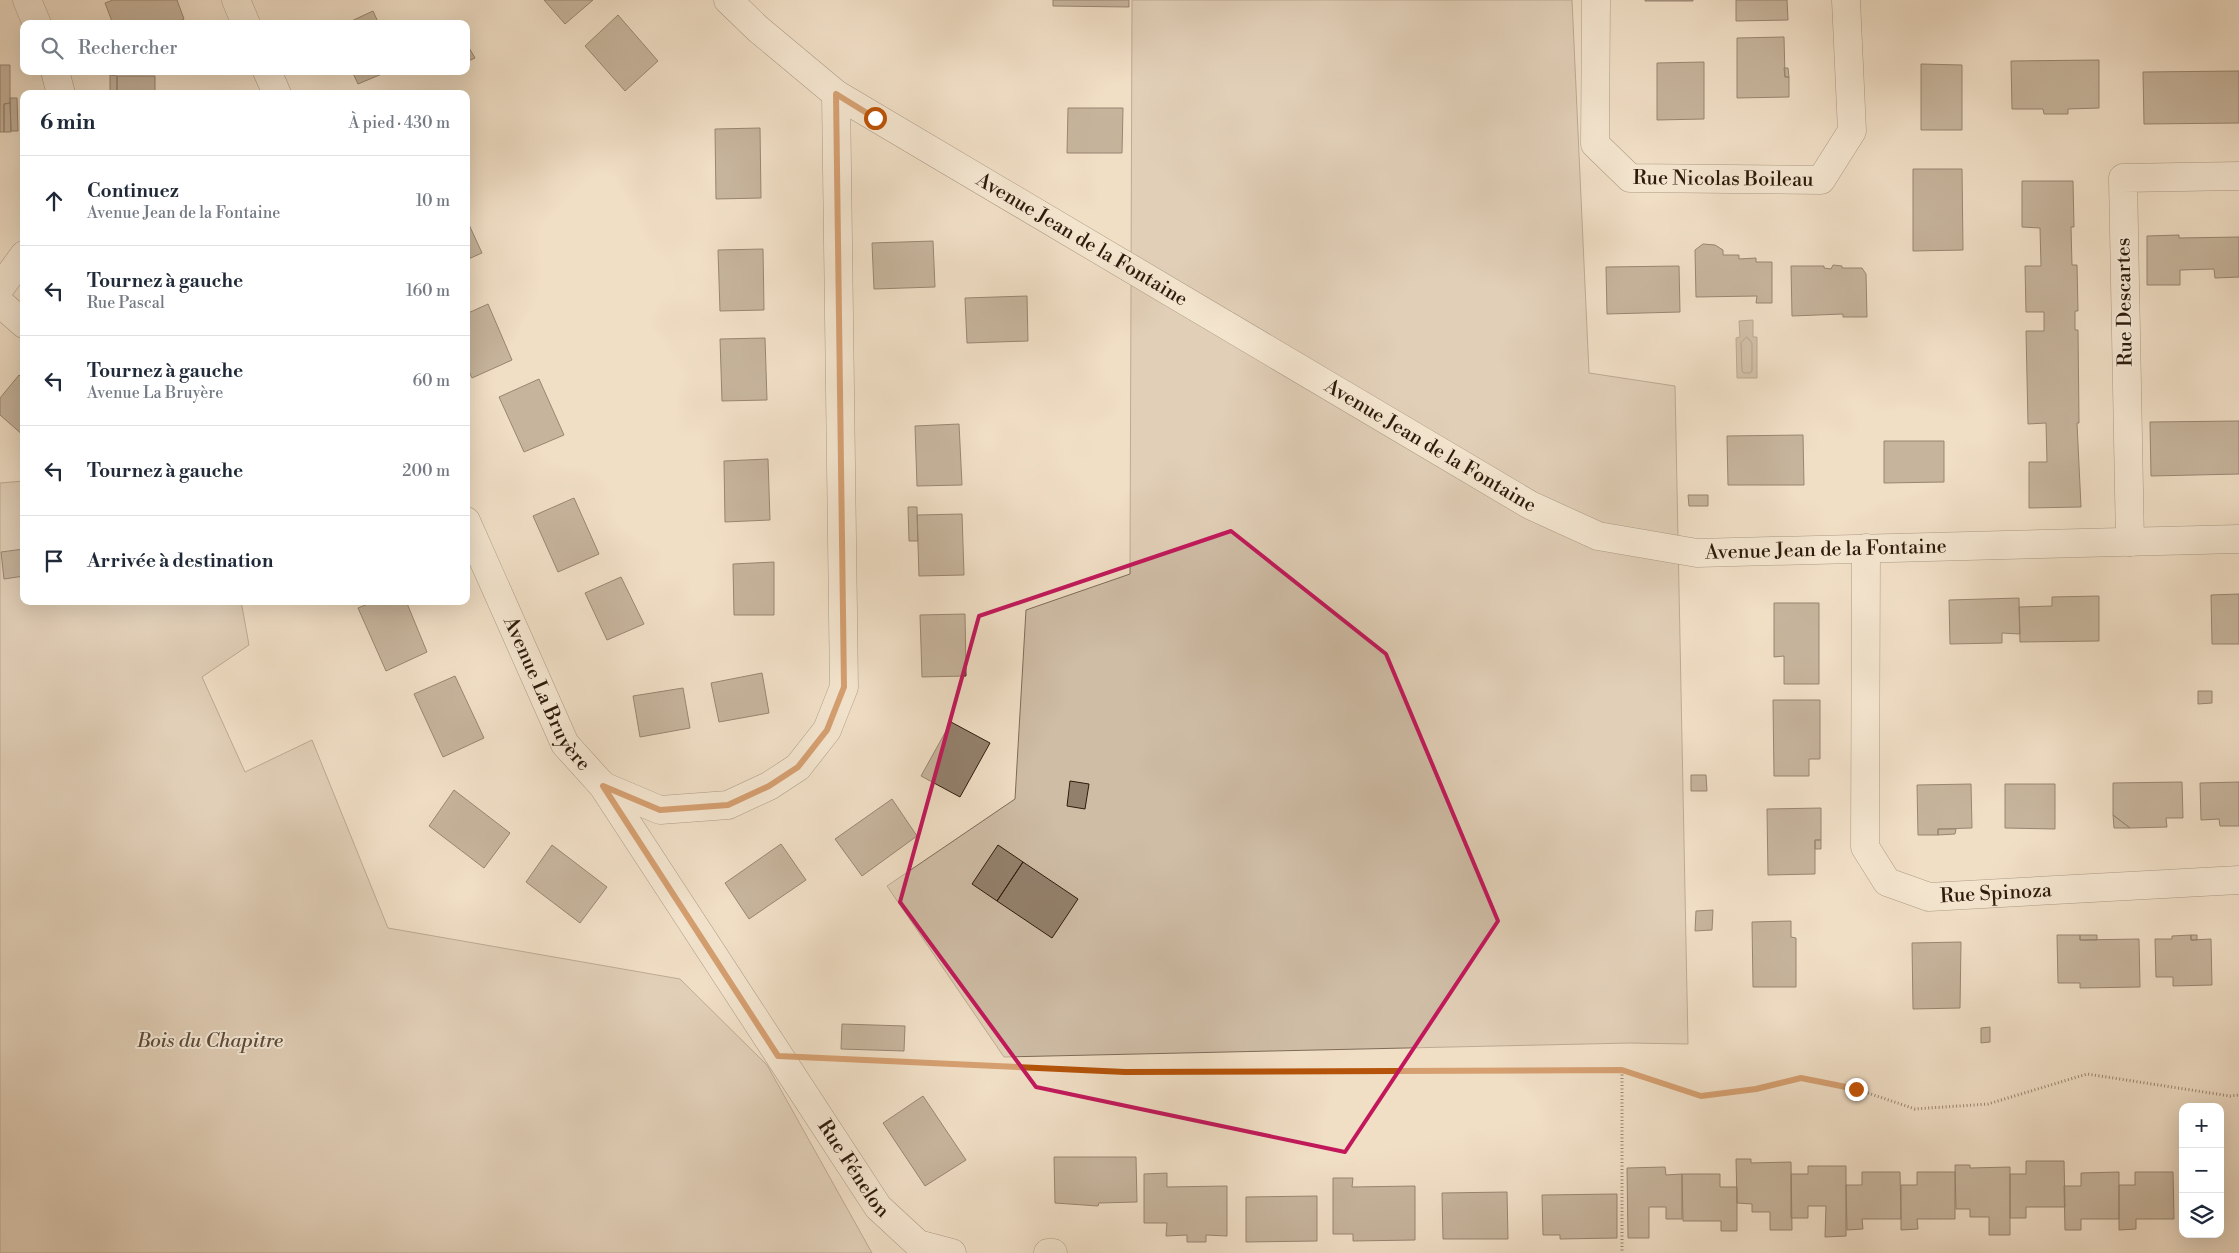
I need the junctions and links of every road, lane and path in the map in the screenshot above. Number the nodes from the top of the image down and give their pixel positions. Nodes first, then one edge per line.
1 (27, 0) edge
2 (236, 0) edge
3 (728, 0) edge
4 (1596, 0) edge
5 (1846, 0) edge
6 (35, 20) edge
7 (244, 20) edge
8 (56, 75) edge
9 (269, 75) edge
10 (60, 90) edge
11 (275, 90) edge
12 (836, 94) junction
13 (2239, 176) edge
14 (20, 260) edge
15 (0, 288) edge
16 (0, 303) edge
17 (20, 320) edge
18 (470, 530) edge
19 (2239, 540) edge
20 (2130, 542) junction
21 (1866, 548) junction
22 (603, 786) junction
23 (2239, 880) edge
24 (778, 1056) junction
25 (1622, 1070) junction
26 (2239, 1095) edge
27 (952, 1253) edge
28 (1048, 1253) edge
29 (1054, 1253) edge
30 (1622, 1253) edge

1 - 6 street
2 - 7 street
3 - 12 street, Avenue Jean de la Fontaine
4 - 5 street, Rue Nicolas Boileau
8 - 10 street
9 - 11 street
12 - 21 street, Avenue Jean de la Fontaine
12 - 22 street
13 - 20 street, Rue Descartes
14 - 15 street
16 - 17 street
18 - 22 street, Avenue La Bruyère
19 - 20 street, Avenue Jean de la Fontaine
20 - 21 street, Avenue Jean de la Fontaine
21 - 23 street, Rue Spinoza
22 - 24 street, Avenue La Bruyère
24 - 25 path
24 - 27 street, Rue Fénelon
25 - 26 path
25 - 30 path
28 - 29 street

